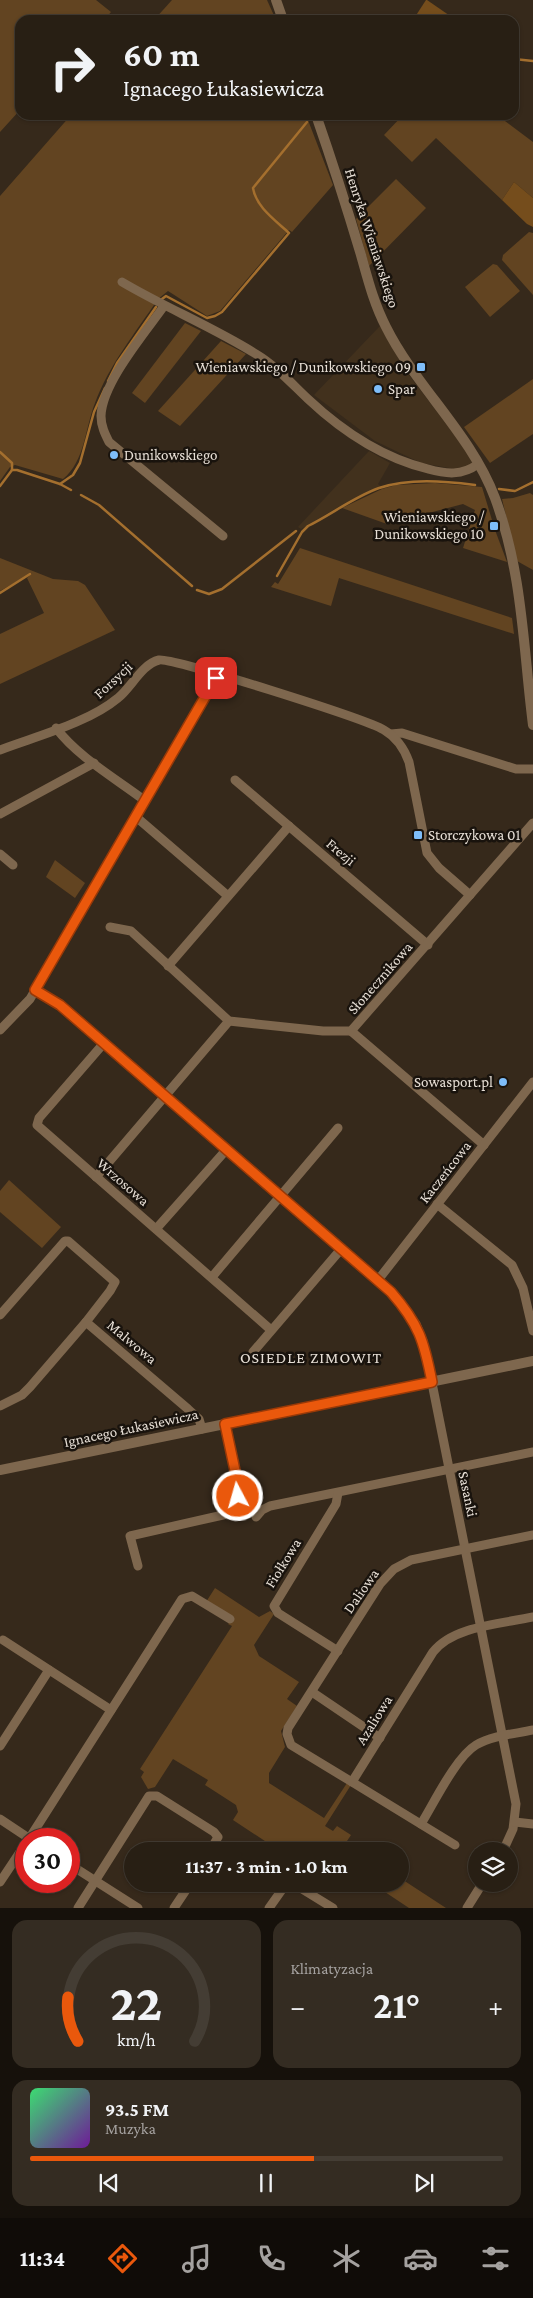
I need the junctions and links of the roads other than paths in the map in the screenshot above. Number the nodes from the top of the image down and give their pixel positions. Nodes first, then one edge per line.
1 (276, 0) edge
2 (281, 15) edge
3 (318, 120) edge
4 (122, 282) dead end
5 (164, 306) junction
6 (478, 464) junction
7 (223, 536) dead end
8 (530, 658) edge
9 (218, 675) junction
10 (533, 725) edge
11 (56, 728) junction
12 (391, 734) junction
13 (0, 750) edge
14 (94, 763) junction
15 (533, 770) edge
16 (235, 780) dead end
17 (144, 800) junction
18 (0, 814) edge
19 (135, 816) junction
20 (533, 823) edge
21 (289, 826) junction
22 (0, 854) edge
23 (13, 865) dead end
24 (470, 895) junction
25 (228, 896) junction
26 (110, 927) dead end
27 (428, 944) junction
28 (168, 966) junction
29 (35, 990) junction
30 (229, 1021) junction
31 (0, 1030) edge
32 (351, 1031) junction
33 (104, 1043) junction
34 (533, 1082) edge
35 (165, 1095) junction
36 (338, 1128) dead end
37 (484, 1144) junction
38 (227, 1148) junction
39 (96, 1176) junction
40 (281, 1195) junction
41 (437, 1204) junction
42 (156, 1229) junction
43 (342, 1248) junction
44 (212, 1277) junction
45 (378, 1280) junction
46 (0, 1315) edge
47 (86, 1322) junction
48 (272, 1330) junction
49 (533, 1331) edge
50 (253, 1352) dead end
51 (533, 1361) edge
52 (432, 1382) junction
53 (0, 1406) edge
54 (225, 1424) junction
55 (202, 1429) junction
56 (533, 1452) edge
57 (0, 1470) edge
58 (449, 1470) junction
59 (338, 1493) junction
60 (256, 1517) dead end
61 (533, 1535) edge
62 (465, 1550) junction
63 (138, 1566) dead end
64 (533, 1618) edge
65 (230, 1619) dead end
66 (481, 1628) junction
67 (3, 1640) dead end
68 (338, 1651) junction
69 (49, 1670) junction
70 (312, 1692) junction
71 (111, 1710) junction
72 (533, 1730) edge
73 (503, 1736) junction
74 (380, 1738) junction
75 (0, 1746) edge
76 (352, 1782) junction
77 (0, 1820) edge
78 (515, 1822) junction
79 (421, 1824) junction
80 (533, 1824) edge
81 (36, 1828) edge
82 (15, 1830) edge
83 (216, 1842) edge
84 (508, 1842) edge
85 (455, 1845) dead end
86 (15, 1860) edge
87 (80, 1871) edge
88 (94, 1880) junction
89 (0, 1882) edge
90 (185, 1892) edge
91 (280, 1892) edge
92 (307, 1892) edge
93 (477, 1892) edge
94 (78, 1908) edge
95 (138, 1908) edge
96 (174, 1908) edge
97 (269, 1908) edge
98 (333, 1908) edge
99 (467, 1908) edge

1 - 2 street
3 - 6 street, Henryka Wieniawskiego
4 - 5 street
5 - 6 street
5 - 7 street
6 - 8 street, Henryka Wieniawskiego
8 - 10 street, Henryka Wieniawskiego
9 - 11 street, Forsycji
9 - 12 street
9 - 17 street
11 - 13 street, Forsycji
11 - 14 street
12 - 15 street
12 - 24 street
14 - 17 street
14 - 18 street
16 - 21 street, Frezji
17 - 19 street
19 - 25 street
19 - 29 street
20 - 24 street, Słonecznikowa
21 - 25 street
21 - 27 street, Frezji
22 - 23 street
24 - 27 street, Słonecznikowa
25 - 28 street
26 - 28 street
27 - 32 street, Słonecznikowa
28 - 30 street
29 - 31 street
29 - 33 street, Sasanki
30 - 32 street, Słonecznikowa
30 - 35 street
32 - 37 street
33 - 35 street, Sasanki
33 - 39 street, Wrzosowa
34 - 37 street, Kaczeńcowa
35 - 38 street, Sasanki
35 - 39 street
36 - 40 street
37 - 41 street, Kaczeńcowa
38 - 40 street, Sasanki
38 - 42 street
39 - 42 street, Wrzosowa
40 - 43 street, Sasanki
40 - 44 street
41 - 45 street, Kaczeńcowa
41 - 49 street
42 - 44 street, Wrzosowa
43 - 45 street, Sasanki
43 - 48 street
44 - 48 street, Wrzosowa
45 - 52 street, Sasanki
46 - 47 street
47 - 53 street, Malwowa
47 - 55 street, Malwowa
48 - 50 street
51 - 52 street, Ignacego Łukasiewicza
52 - 54 street, Ignacego Łukasiewicza
52 - 58 street, Sasanki
54 - 55 street, Ignacego Łukasiewicza
54 - 63 street
55 - 57 street, Ignacego Łukasiewicza
56 - 58 street
58 - 59 street
58 - 62 street, Sasanki
59 - 60 street
59 - 68 street, Fiołkowa
61 - 62 street, Daliowa
62 - 66 street, Sasanki
62 - 68 street, Daliowa
64 - 66 street, Azaliowa
65 - 71 street
66 - 73 street, Sasanki
66 - 74 street, Azaliowa
67 - 69 street
68 - 70 street, Daliowa
69 - 71 street
69 - 75 street
70 - 74 street
70 - 76 street, Daliowa
71 - 81 street
72 - 73 street
73 - 78 street, Sasanki
73 - 79 street
74 - 76 street, Azaliowa
76 - 79 street
77 - 82 street
78 - 80 street
78 - 84 street, Sasanki
79 - 85 street
83 - 88 street
86 - 89 street
87 - 88 street
88 - 94 street
88 - 95 street
90 - 96 street
91 - 97 street
92 - 98 street
93 - 99 street

